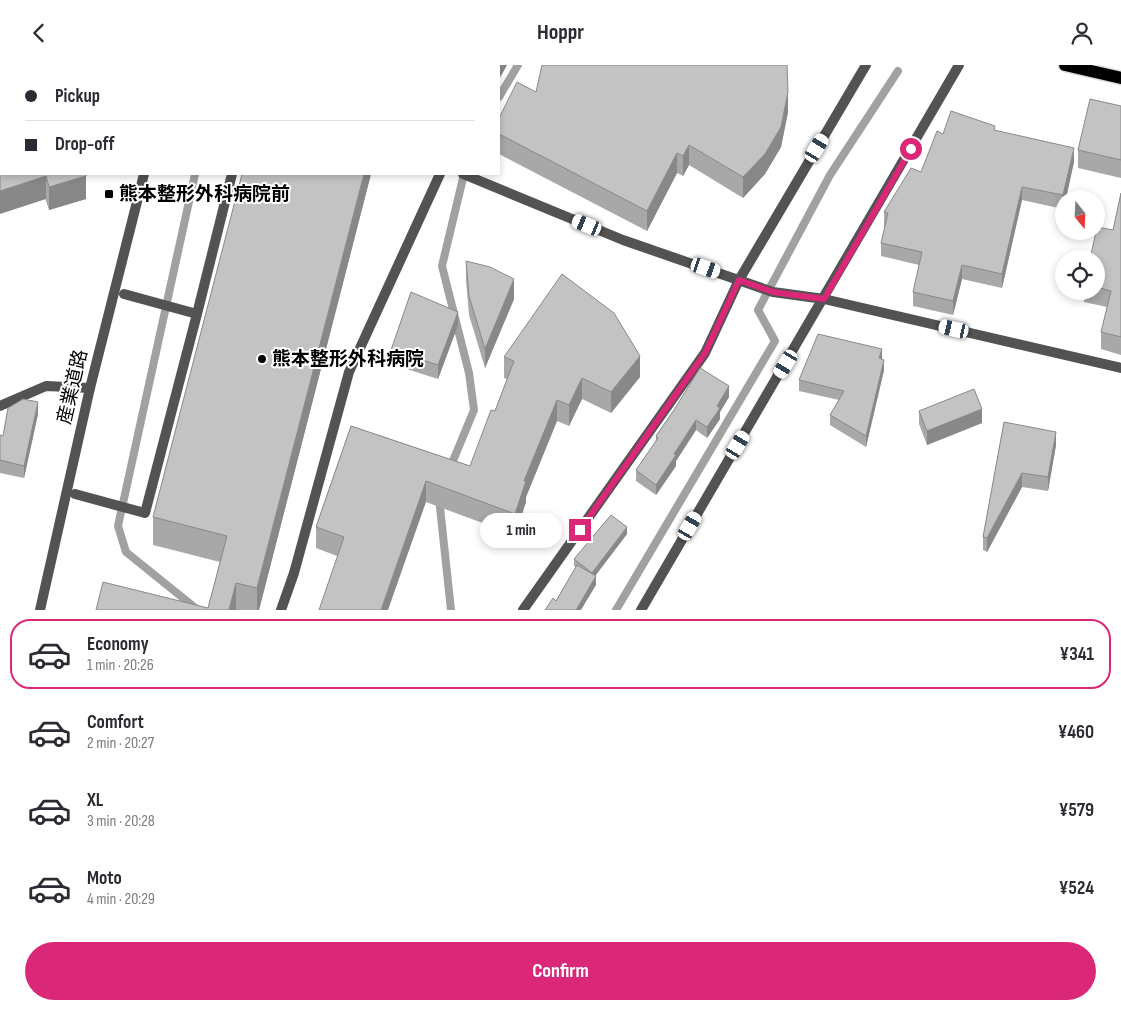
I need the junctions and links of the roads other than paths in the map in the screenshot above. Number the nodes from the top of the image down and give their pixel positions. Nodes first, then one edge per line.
1 (866, 65) edge
2 (959, 65) edge
3 (1066, 65) edge
4 (1121, 79) edge
5 (144, 175) edge
6 (232, 175) edge
7 (440, 175) edge
8 (466, 175) edge
9 (739, 280) junction
10 (124, 294) dead end
11 (824, 299) junction
12 (197, 314) junction
13 (1121, 368) edge
14 (90, 388) junction
15 (0, 406) edge
16 (75, 494) dead end
17 (40, 610) edge
18 (281, 610) edge
19 (523, 610) edge
20 (641, 610) edge

1 - 9 street
2 - 11 street
3 - 4 main road
5 - 14 street, 産業道路
6 - 12 street
7 - 18 street
8 - 9 street
9 - 11 street
9 - 19 street
10 - 12 street
11 - 13 street
11 - 20 street
12 - 16 street
14 - 15 street
14 - 17 street, 産業道路

